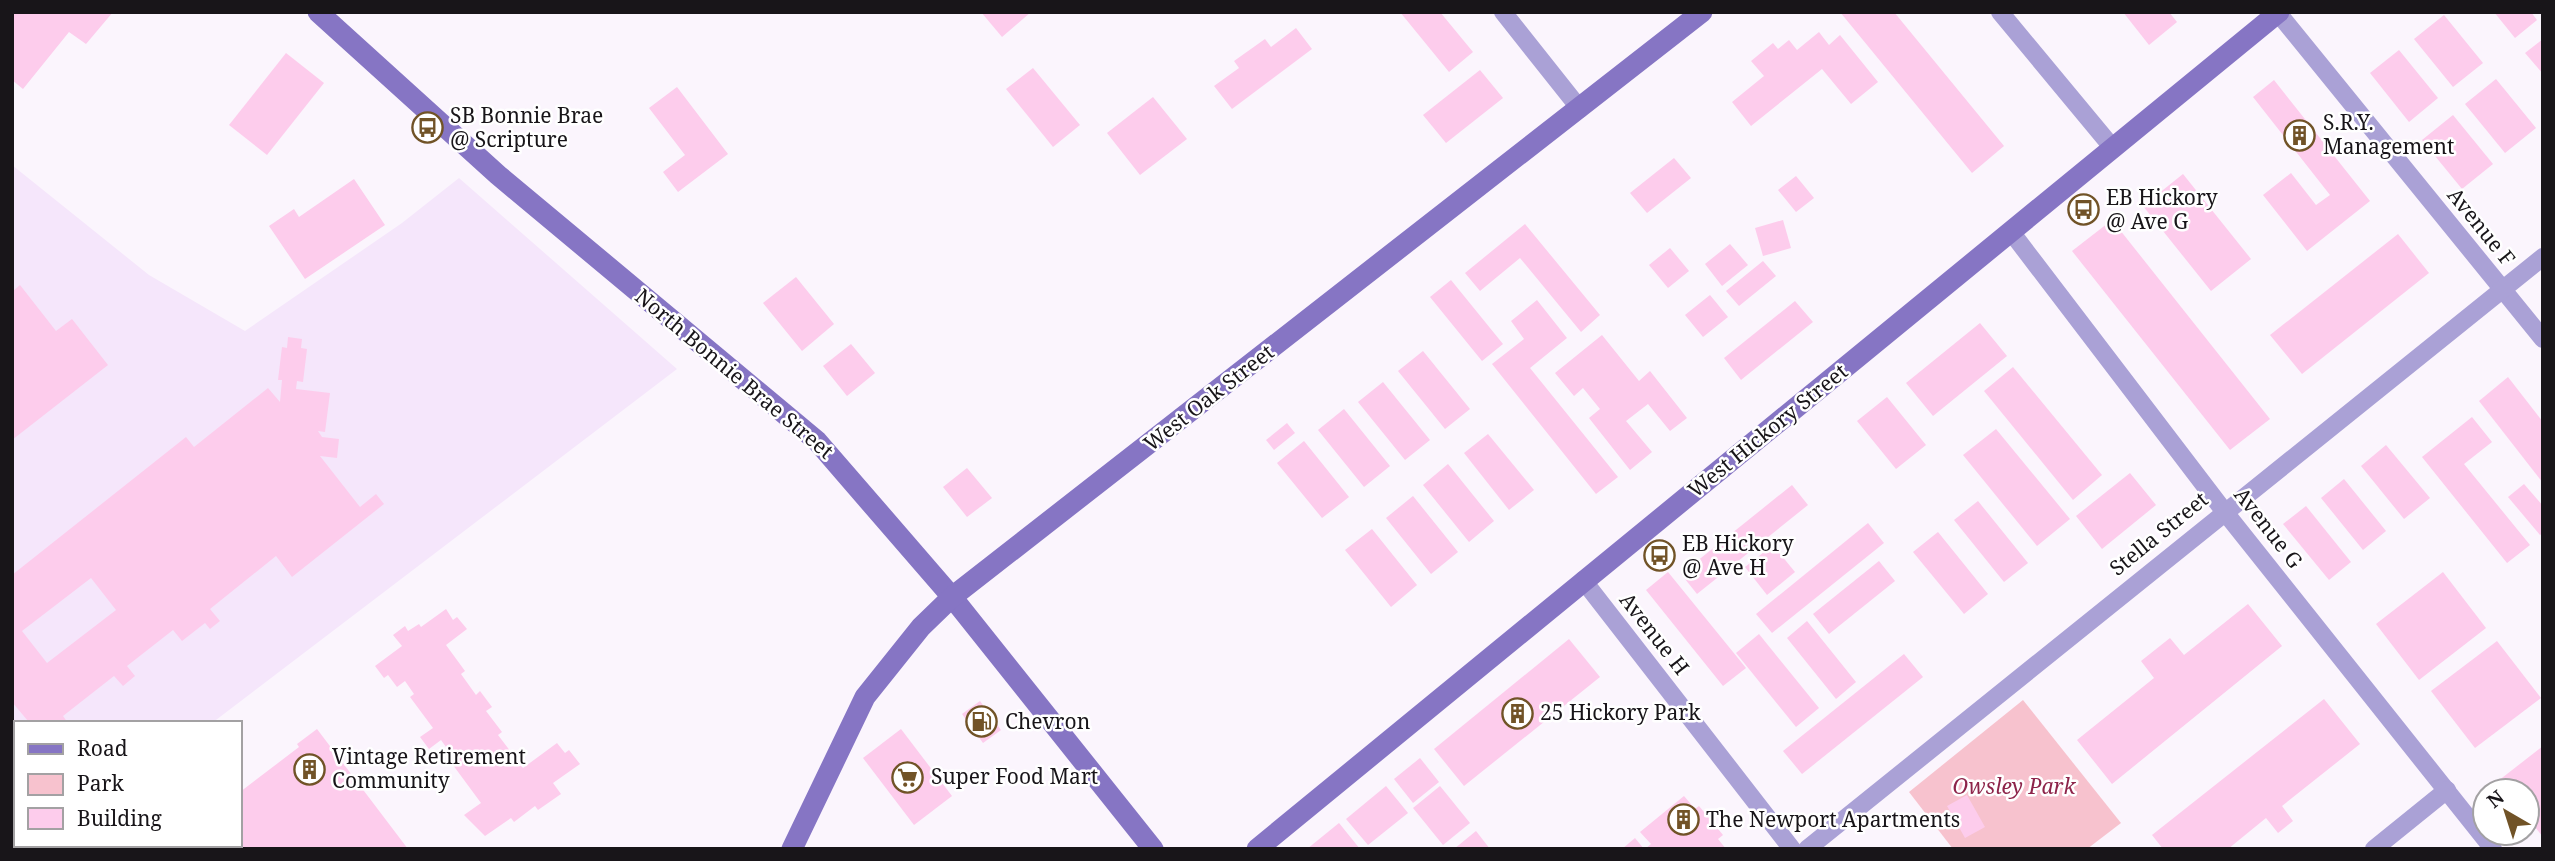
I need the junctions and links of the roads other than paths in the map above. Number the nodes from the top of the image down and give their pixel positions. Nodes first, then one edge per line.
1 (318, 12) edge
2 (1503, 12) edge
3 (1702, 12) edge
4 (2000, 12) edge
5 (2278, 12) edge
6 (1580, 109) junction
7 (2112, 148) junction
8 (2012, 233) junction
9 (2543, 257) edge
10 (2502, 290) junction
11 (2543, 339) edge
12 (2224, 510) junction
13 (1583, 580) junction
14 (952, 597) junction
15 (2447, 790) junction
16 (792, 849) edge
17 (1153, 849) edge
18 (1256, 849) edge
19 (1792, 849) edge
20 (1807, 849) edge
21 (2374, 849) edge
22 (2493, 849) edge

1 - 14 main road, North Bonnie Brae Street
2 - 6 street
3 - 6 main road, West Oak Street
4 - 7 street
5 - 7 main road, West Hickory Street
5 - 10 street, Avenue F
6 - 14 main road, West Oak Street
7 - 8 main road, West Hickory Street
8 - 12 street, Avenue G
8 - 13 main road, West Hickory Street
9 - 10 street, Stella Street
10 - 11 street, Avenue F
10 - 12 street, Stella Street
12 - 15 street, Avenue G
12 - 20 street, Stella Street
13 - 18 main road, West Hickory Street
13 - 19 street, Avenue H
14 - 16 main road, West Oak Street
14 - 17 main road, North Bonnie Brae Street
15 - 21 street
15 - 22 street, Avenue G

